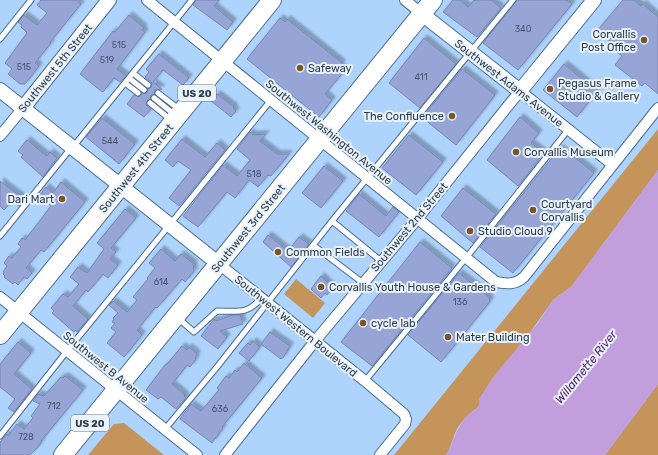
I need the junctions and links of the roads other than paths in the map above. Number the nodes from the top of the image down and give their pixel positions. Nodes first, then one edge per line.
1 (31, 0) edge
2 (109, 0) edge
3 (147, 0) edge
4 (192, 0) edge
5 (272, 0) edge
6 (406, 0) edge
7 (513, 0) edge
8 (594, 0) edge
9 (428, 7) edge
10 (174, 22) junction
11 (0, 39) edge
12 (471, 53) junction
13 (223, 62) junction
14 (133, 73) junction
15 (127, 80) junction
16 (148, 85) dead end
17 (0, 90) edge
18 (144, 90) dead end
19 (520, 91) junction
20 (138, 93) dead end
21 (158, 93) dead end
22 (154, 98) dead end
23 (271, 100) junction
24 (150, 103) dead end
25 (23, 108) junction
26 (658, 108) edge
27 (178, 117) junction
28 (568, 130) junction
29 (0, 136) edge
30 (320, 139) junction
31 (72, 148) junction
32 (613, 166) junction
33 (368, 178) junction
34 (121, 186) junction
35 (418, 218) junction
36 (332, 221) junction
37 (170, 225) junction
38 (0, 236) edge
39 (313, 245) junction
40 (466, 258) junction
41 (381, 261) junction
42 (218, 264) junction
43 (363, 283) junction
44 (0, 297) edge
45 (264, 301) junction
46 (19, 312) junction
47 (176, 317) junction
48 (0, 335) edge
49 (315, 341) junction
50 (67, 351) junction
51 (365, 381) junction
52 (116, 390) junction
53 (165, 429) junction
54 (0, 436) edge
55 (64, 455) edge
56 (197, 455) edge
57 (225, 455) edge
58 (380, 455) edge

1 - 11 lane
2 - 25 street, Southwest 5th Street
3 - 10 street, Southwest Washington Avenue
4 - 10 lane
5 - 13 highway, Southwest 4th Street / US 20
6 - 9 street, Southwest Adams Avenue
7 - 12 lane
8 - 19 street, Southwest 2nd Street
9 - 12 street, Southwest Adams Avenue
9 - 30 highway, Southwest 3rd Street / US 20
10 - 13 street, Southwest Washington Avenue
10 - 14 lane
12 - 19 street, Southwest Adams Avenue
12 - 33 lane
13 - 23 street, Southwest Washington Avenue
13 - 27 highway, Southwest 4th Street / US 20
14 - 15 lane
14 - 16 lane
15 - 18 lane
15 - 20 lane
15 - 31 lane
17 - 25 street, Southwest Western Boulevard
19 - 28 street, Southwest Adams Avenue
19 - 35 street, Southwest 2nd Street
21 - 27 lane
22 - 27 lane
23 - 30 street, Southwest Washington Avenue
23 - 37 lane
24 - 27 lane
25 - 29 street, Southwest 5th Street
25 - 31 street, Southwest Western Boulevard
26 - 32 street
27 - 34 highway, Southwest 4th Street / US 20
28 - 32 street, Southwest Adams Avenue
28 - 40 lane
30 - 33 street, Southwest Washington Avenue
30 - 42 highway, Southwest 3rd Street / US 20
31 - 34 street, Southwest Western Boulevard
31 - 38 lane
32 - 40 street, Southwest Washington Avenue
33 - 35 street, Southwest Washington Avenue
33 - 36 lane
34 - 37 street, Southwest Western Boulevard
34 - 46 highway, Southwest 4th Street / US 20
35 - 40 street, Southwest Washington Avenue
35 - 41 street, Southwest 2nd Street
36 - 39 lane
36 - 41 lane
37 - 42 street, Southwest Western Boulevard
37 - 50 lane
39 - 43 lane
39 - 45 lane
40 - 51 lane
41 - 43 street, Southwest 2nd Street
42 - 45 street, Southwest Western Boulevard
42 - 47 highway, Southwest 3rd Street / US 20
43 - 49 street, Southwest 2nd Street
44 - 46 street, Southwest B Avenue
45 - 47 lane
45 - 49 street, Southwest Western Boulevard
45 - 53 lane
46 - 48 highway, Southwest 4th Street / US 20
46 - 50 street, Southwest B Avenue
47 - 52 highway, Southwest 3rd Street / US 20
49 - 51 street, Southwest Western Boulevard
49 - 57 street, Southwest 2nd Street
50 - 52 street, Southwest B Avenue
50 - 54 lane
51 - 58 street, Southwest Western Boulevard
52 - 53 street, Southwest B Avenue
52 - 55 highway, Southwest 3rd Street / US 20
53 - 56 street, Southwest B Avenue

